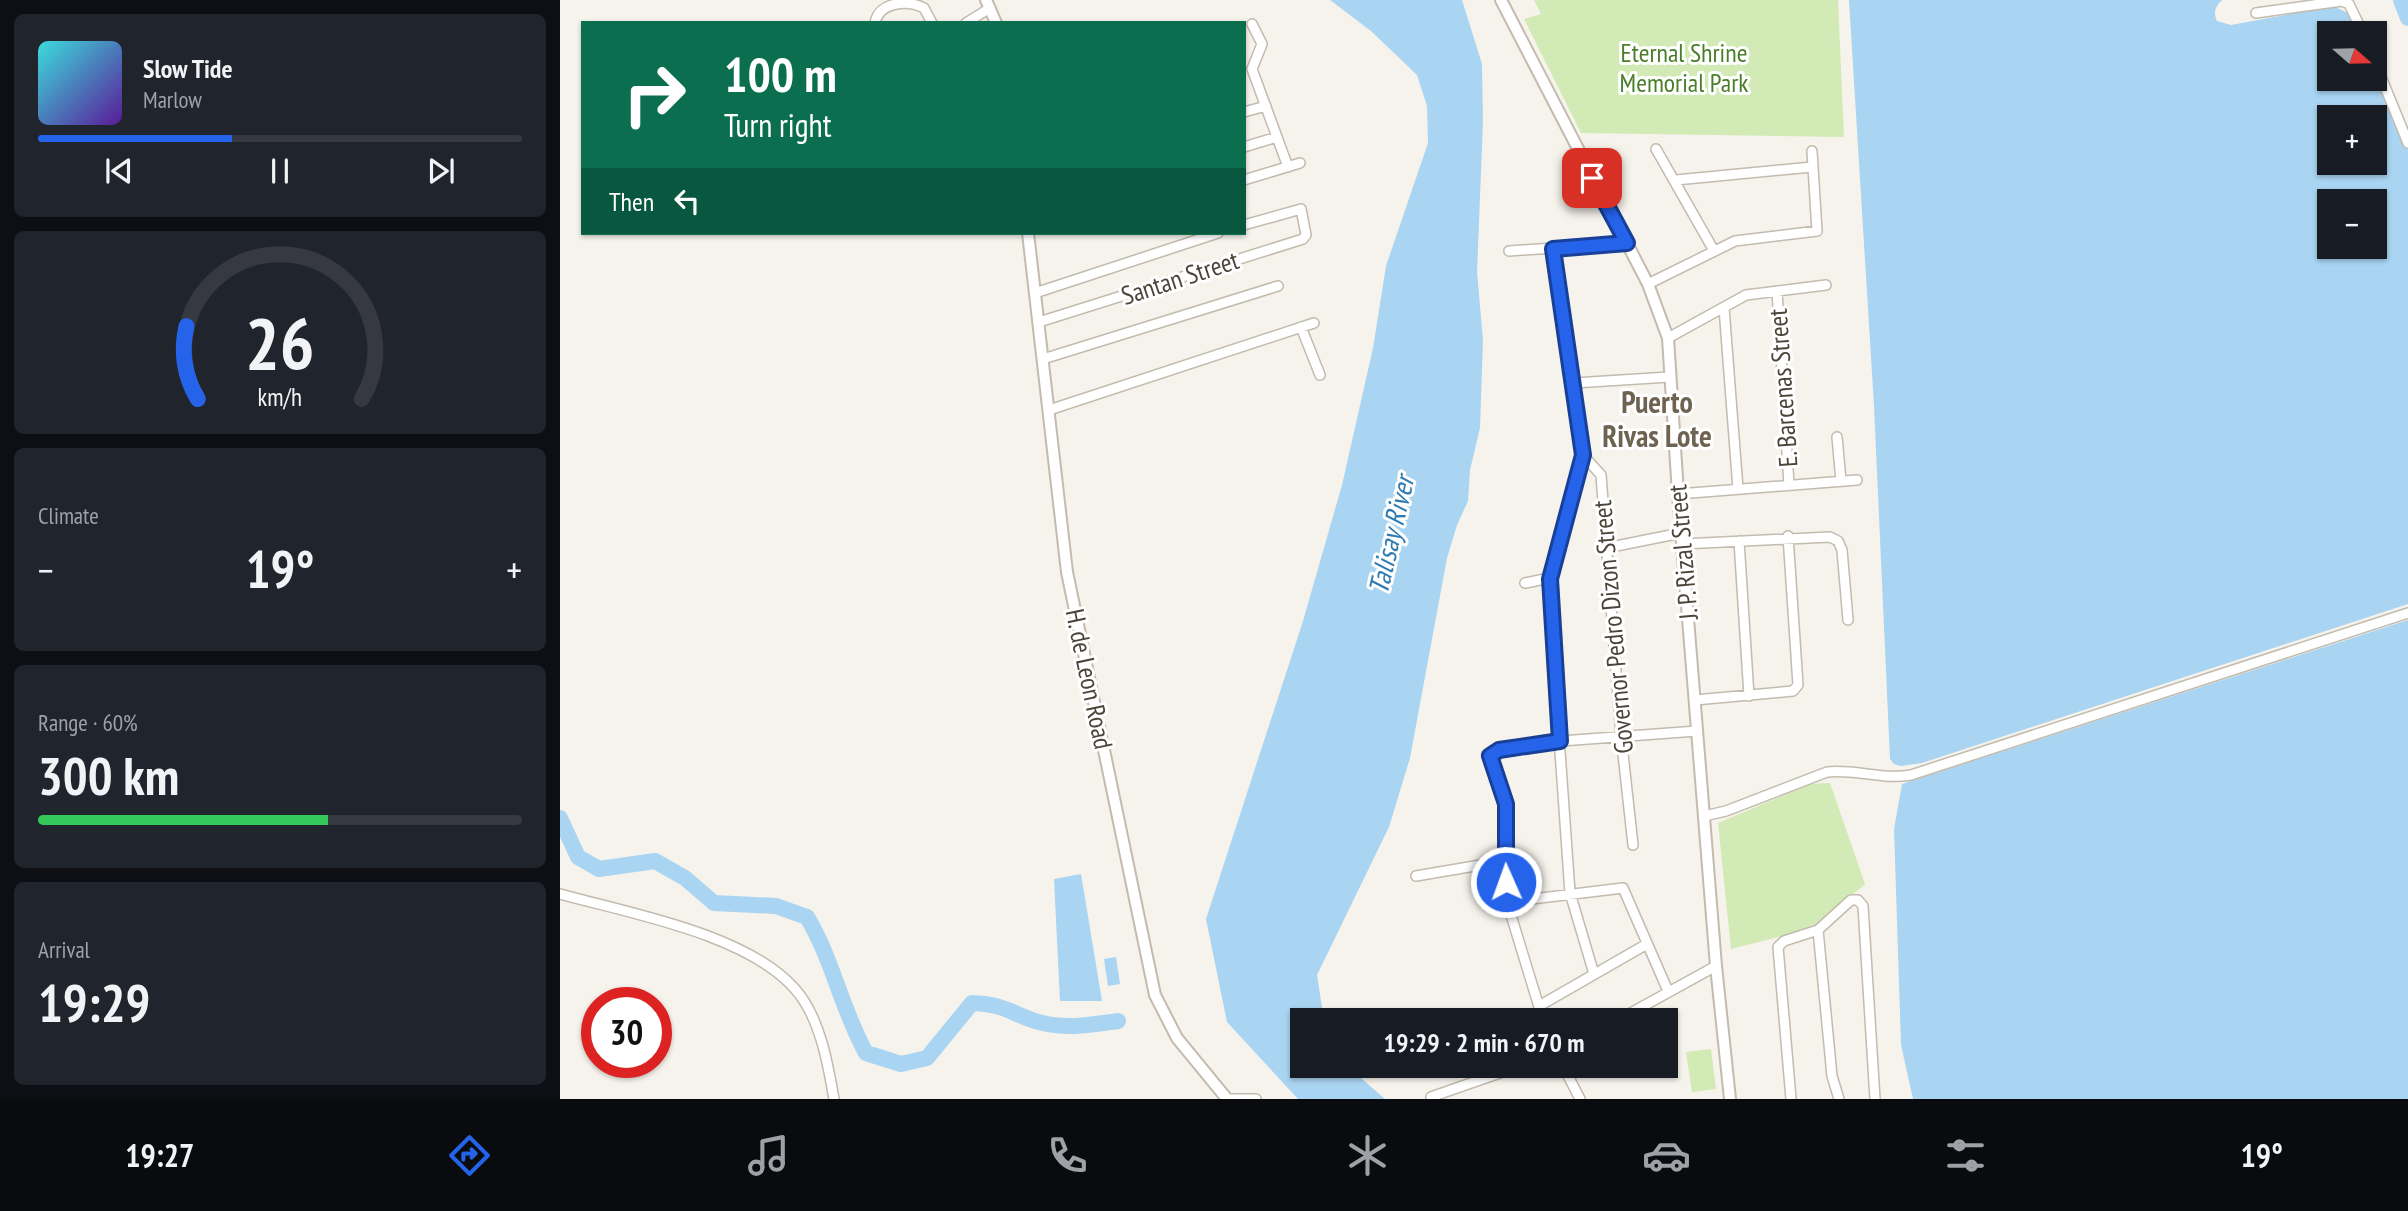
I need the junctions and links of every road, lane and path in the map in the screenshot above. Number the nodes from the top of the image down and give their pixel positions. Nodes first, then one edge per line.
1 (1501, 0) edge
2 (988, 4) edge
3 (2256, 13) dead end
4 (875, 21) edge
5 (931, 21) edge
6 (968, 21) edge
7 (995, 21) edge
8 (2358, 21) edge
9 (1252, 24) dead end
10 (1256, 77) junction
11 (1246, 80) edge
12 (2387, 91) edge
13 (1266, 106) junction
14 (1246, 112) edge
15 (1277, 137) junction
16 (2408, 143) edge
17 (1246, 147) edge
18 (1656, 149) dead end
19 (1812, 151) dead end
20 (1300, 163) dead end
21 (1288, 167) junction
22 (1812, 167) junction
23 (1246, 179) edge
24 (1675, 180) junction
25 (1246, 224) edge
26 (1028, 235) edge
27 (1212, 235) edge
28 (1627, 243) junction
29 (1553, 249) junction
30 (1713, 249) junction
31 (1509, 251) dead end
32 (1648, 284) junction
33 (1826, 285) dead end
34 (1278, 286) dead end
35 (1777, 291) junction
36 (1035, 293) junction
37 (1724, 308) junction
38 (1039, 323) junction
39 (1314, 323) dead end
40 (1301, 327) junction
41 (1668, 338) junction
42 (1043, 359) junction
43 (1320, 374) dead end
44 (1669, 377) junction
45 (1574, 383) junction
46 (1049, 410) junction
47 (1837, 437) dead end
48 (1583, 455) junction
49 (1857, 480) dead end
50 (1841, 481) junction
51 (1789, 485) junction
52 (1738, 489) junction
53 (1678, 494) junction
54 (1788, 536) junction
55 (1681, 538) junction
56 (1739, 541) junction
57 (1606, 548) junction
58 (1550, 579) junction
59 (1525, 583) dead end
60 (2408, 613) edge
61 (1848, 620) dead end
62 (1749, 696) junction
63 (1695, 700) junction
64 (1697, 731) junction
65 (1621, 736) junction
66 (1560, 741) junction
67 (1704, 816) junction
68 (1633, 845) dead end
69 (1504, 861) junction
70 (1416, 876) dead end
71 (1570, 893) junction
72 (560, 894) edge
73 (1507, 902) junction
74 (1818, 930) junction
75 (1647, 944) junction
76 (1716, 965) junction
77 (1594, 974) junction
78 (1668, 991) junction
79 (1539, 1006) joint
80 (1640, 1008) edge
81 (1491, 1078) edge
82 (1569, 1078) edge
83 (1448, 1096) edge
84 (1431, 1097) dead end
85 (1578, 1097) edge
86 (834, 1099) edge
87 (1227, 1099) edge
88 (1256, 1099) edge
89 (1566, 1099) edge
90 (1730, 1099) edge
91 (1791, 1099) edge
92 (1839, 1099) edge
93 (1875, 1099) edge

1 - 28 street, J. P. Rizal Street
2 - 6 street
2 - 7 street
3 - 8 street
4 - 5 street
9 - 10 street
10 - 11 street
10 - 13 street
12 - 16 street
13 - 14 street
13 - 15 street
15 - 17 street
15 - 21 street
18 - 24 street
19 - 22 street
20 - 21 street
21 - 23 street
22 - 24 street
22 - 30 street
24 - 30 street
25 - 38 street, Santan Street
26 - 36 street, H. de Leon Road
27 - 36 street
28 - 29 street
28 - 32 street, J. P. Rizal Street
29 - 31 street
29 - 45 street, Governor Pedro Dizon Street
30 - 32 street
32 - 41 street, J. P. Rizal Street
33 - 35 street
34 - 42 street
35 - 37 street
35 - 51 street, E. Barcenas Street
36 - 38 street, H. de Leon Road
37 - 41 street
37 - 52 street
38 - 42 street, H. de Leon Road
39 - 40 street
40 - 43 street
40 - 46 street
41 - 44 street, J. P. Rizal Street
42 - 46 street, H. de Leon Road
44 - 45 street
44 - 53 street, J. P. Rizal Street
45 - 48 street, Governor Pedro Dizon Street
46 - 87 street, H. de Leon Road
47 - 50 street
48 - 57 street, Governor Pedro Dizon Street
48 - 58 street
49 - 50 street
50 - 51 street
51 - 52 street
52 - 53 street
53 - 55 street, J. P. Rizal Street
54 - 56 street
54 - 61 street
54 - 62 street
55 - 56 street
55 - 57 street
55 - 63 street, J. P. Rizal Street
56 - 62 street
57 - 65 street, Governor Pedro Dizon Street
58 - 59 street
58 - 66 street
60 - 67 street
62 - 63 street
63 - 64 street, J. P. Rizal Street
64 - 65 street
64 - 67 street, J. P. Rizal Street
65 - 66 street
65 - 68 street, Governor Pedro Dizon Street
66 - 69 street
66 - 71 street
67 - 76 street, J. P. Rizal Street
69 - 70 street
69 - 73 street
71 - 73 street
71 - 75 street
71 - 77 street
72 - 86 street
73 - 79 street
74 - 91 street
74 - 92 street
74 - 93 street
75 - 77 street
75 - 78 street
76 - 78 street
76 - 90 street, J. P. Rizal Street
77 - 79 street
78 - 80 street
81 - 83 street
82 - 85 street
83 - 84 street
85 - 89 street
87 - 88 street

